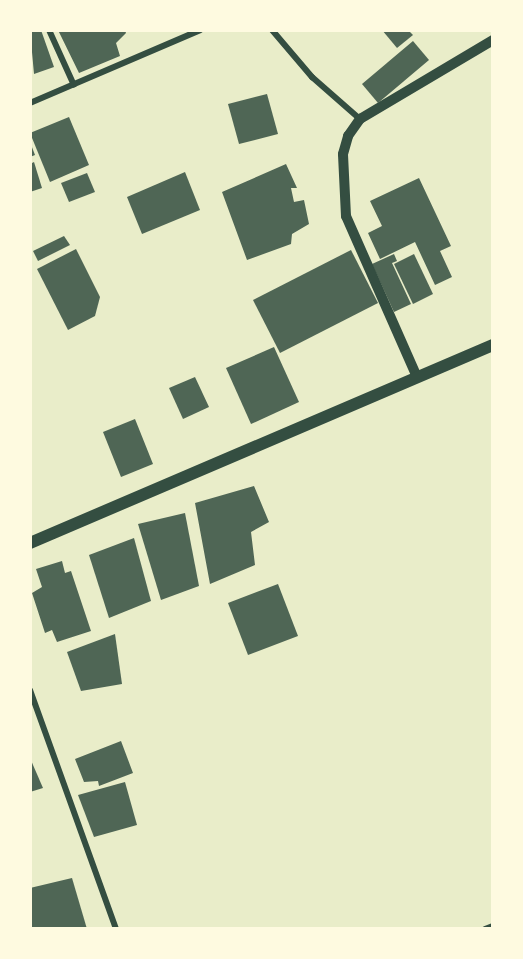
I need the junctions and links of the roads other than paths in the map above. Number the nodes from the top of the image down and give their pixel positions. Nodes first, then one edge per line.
1 (49, 30) edge
2 (200, 30) edge
3 (272, 30) edge
4 (493, 40) edge
5 (74, 85) junction
6 (30, 103) edge
7 (360, 119) junction
8 (493, 345) edge
9 (417, 377) junction
10 (30, 543) edge
11 (30, 690) edge
12 (493, 926) edge
13 (116, 929) edge
14 (485, 929) edge

1 - 5 street
2 - 5 street
3 - 7 street
4 - 7 street
5 - 6 street
7 - 9 street
8 - 9 main road
9 - 10 main road
11 - 13 street
12 - 14 street

